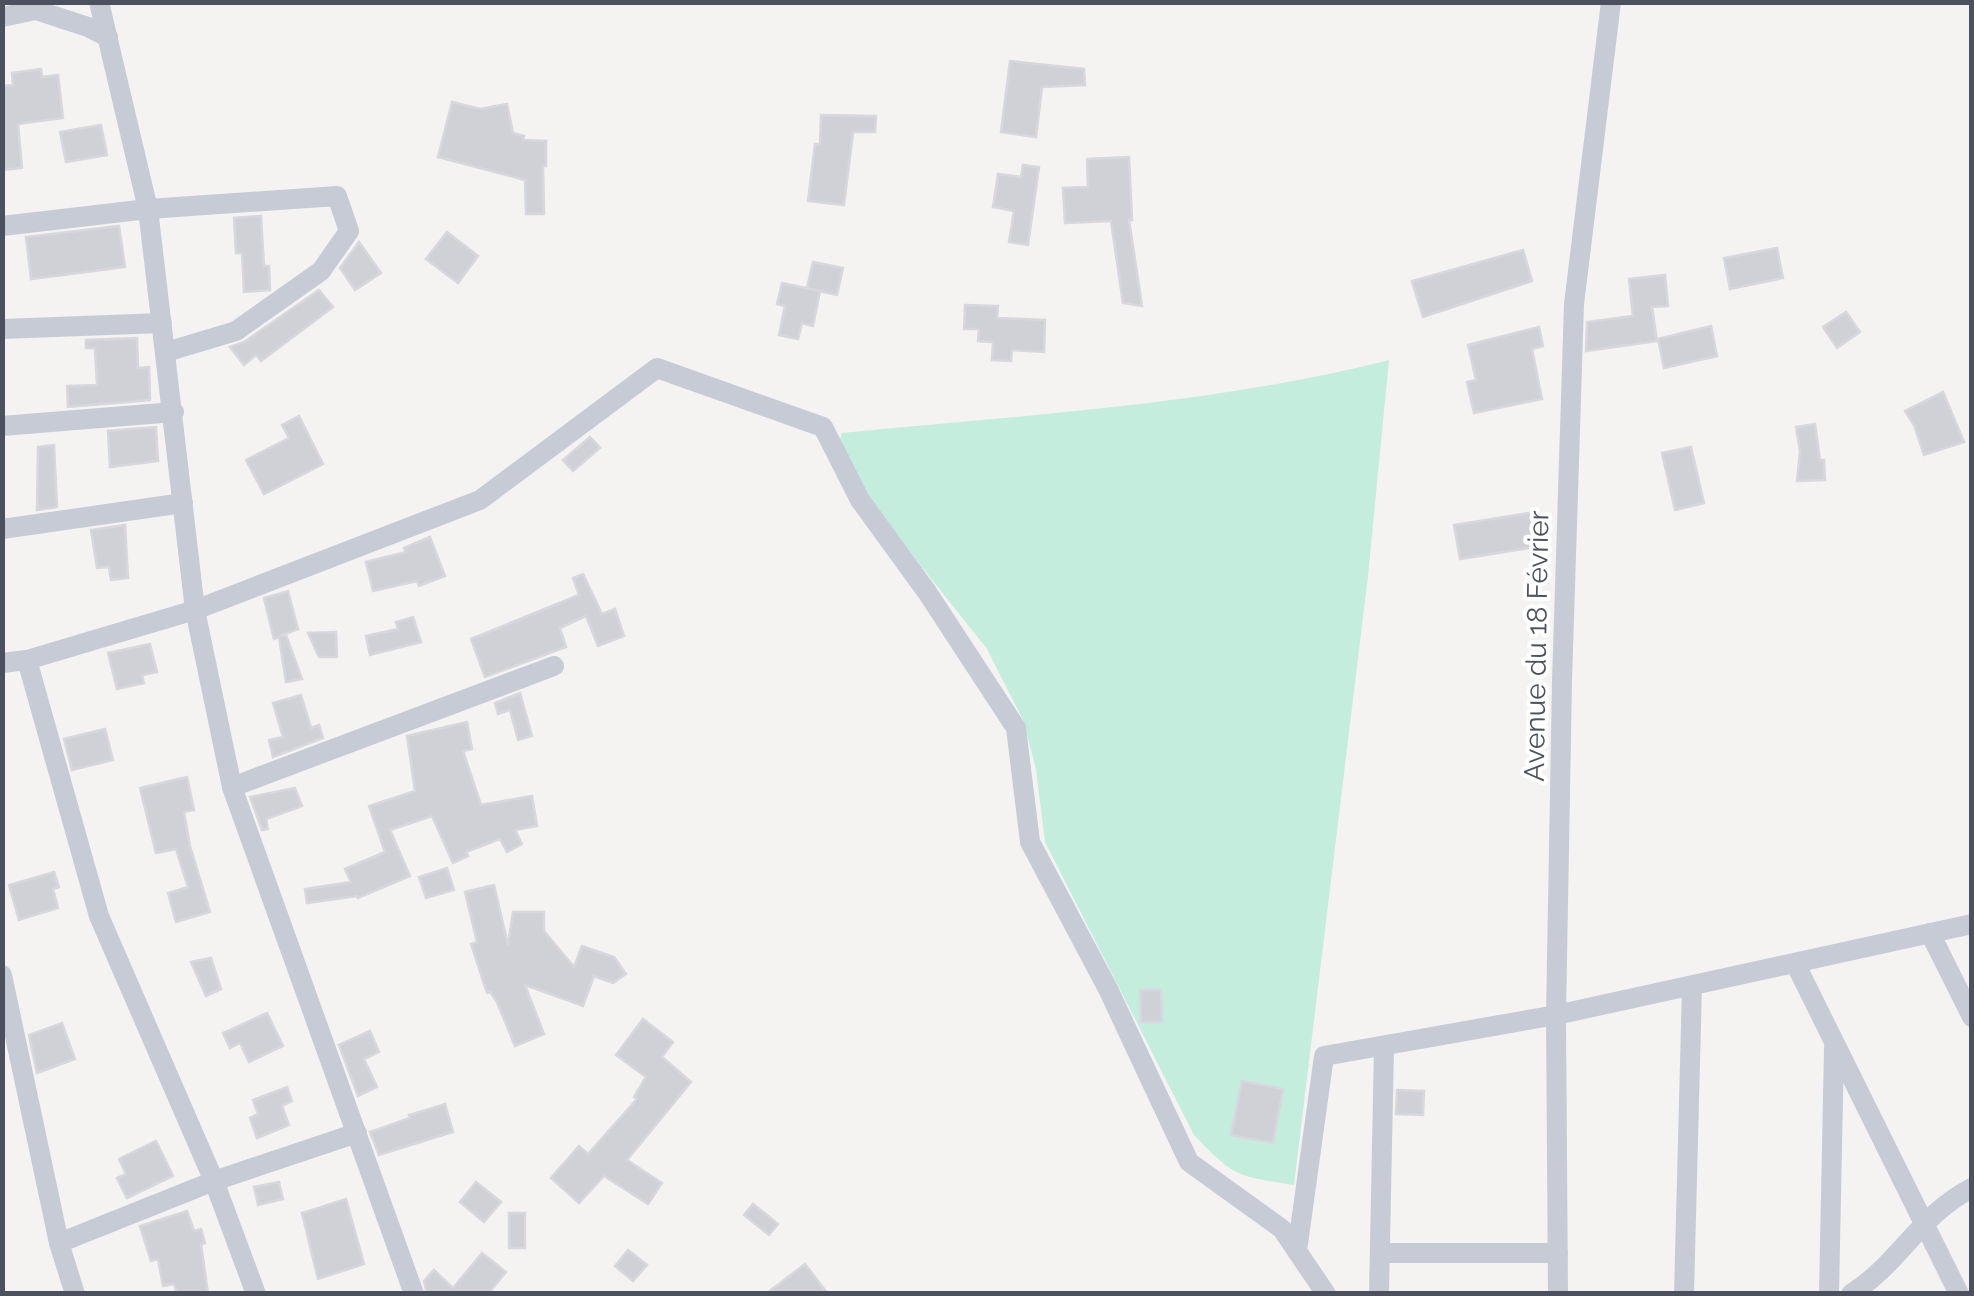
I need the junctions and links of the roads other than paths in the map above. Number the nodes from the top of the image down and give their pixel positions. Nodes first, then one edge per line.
1 (99, 2) edge
2 (1612, 2) edge
3 (2, 17) edge
4 (108, 37) junction
5 (148, 209) junction
6 (2, 226) edge
7 (162, 323) junction
8 (2, 329) edge
9 (166, 352) junction
10 (174, 412) junction
11 (2, 426) edge
12 (183, 504) junction
13 (2, 529) edge
14 (195, 610) junction
15 (27, 660) junction
16 (2, 663) edge
17 (554, 666) dead end
18 (232, 787) junction
19 (1972, 924) edge
20 (1930, 933) junction
21 (1796, 963) junction
22 (2, 975) edge
23 (1692, 986) junction
24 (1556, 1015) junction
25 (1972, 1016) edge
26 (1834, 1041) junction
27 (1384, 1046) junction
28 (357, 1133) junction
29 (214, 1181) junction
30 (1972, 1188) edge
31 (1924, 1222) junction
32 (59, 1243) junction
33 (1297, 1251) junction
34 (1380, 1252) junction
35 (1558, 1252) junction
36 (75, 1294) edge
37 (256, 1294) edge
38 (414, 1294) edge
39 (1326, 1294) edge
40 (1379, 1294) edge
41 (1558, 1294) edge
42 (1684, 1294) edge
43 (1829, 1294) edge
44 (1852, 1294) edge
45 (1959, 1294) edge

1 - 4 street
2 - 24 street, Avenue du 18 Février
3 - 4 street
4 - 5 street
5 - 6 street
5 - 7 street
5 - 9 street
7 - 8 street
7 - 9 street
9 - 10 street
10 - 11 street
10 - 12 street
12 - 13 street
12 - 14 street
14 - 15 street
14 - 18 street
14 - 33 street
15 - 16 street
15 - 29 street
17 - 18 street
18 - 28 street
19 - 20 street
20 - 21 street
20 - 25 street
21 - 23 street
21 - 26 street
22 - 32 street
23 - 24 street
23 - 42 street
24 - 27 street
24 - 35 street, Avenue du 18 Février
26 - 31 street
26 - 43 street
27 - 33 street
27 - 34 street
28 - 29 street
28 - 38 street
29 - 32 street
29 - 37 street
30 - 31 street
31 - 44 street
31 - 45 street
32 - 36 street
33 - 39 street
34 - 35 street
34 - 40 street
35 - 41 street, Avenue du 18 Février

